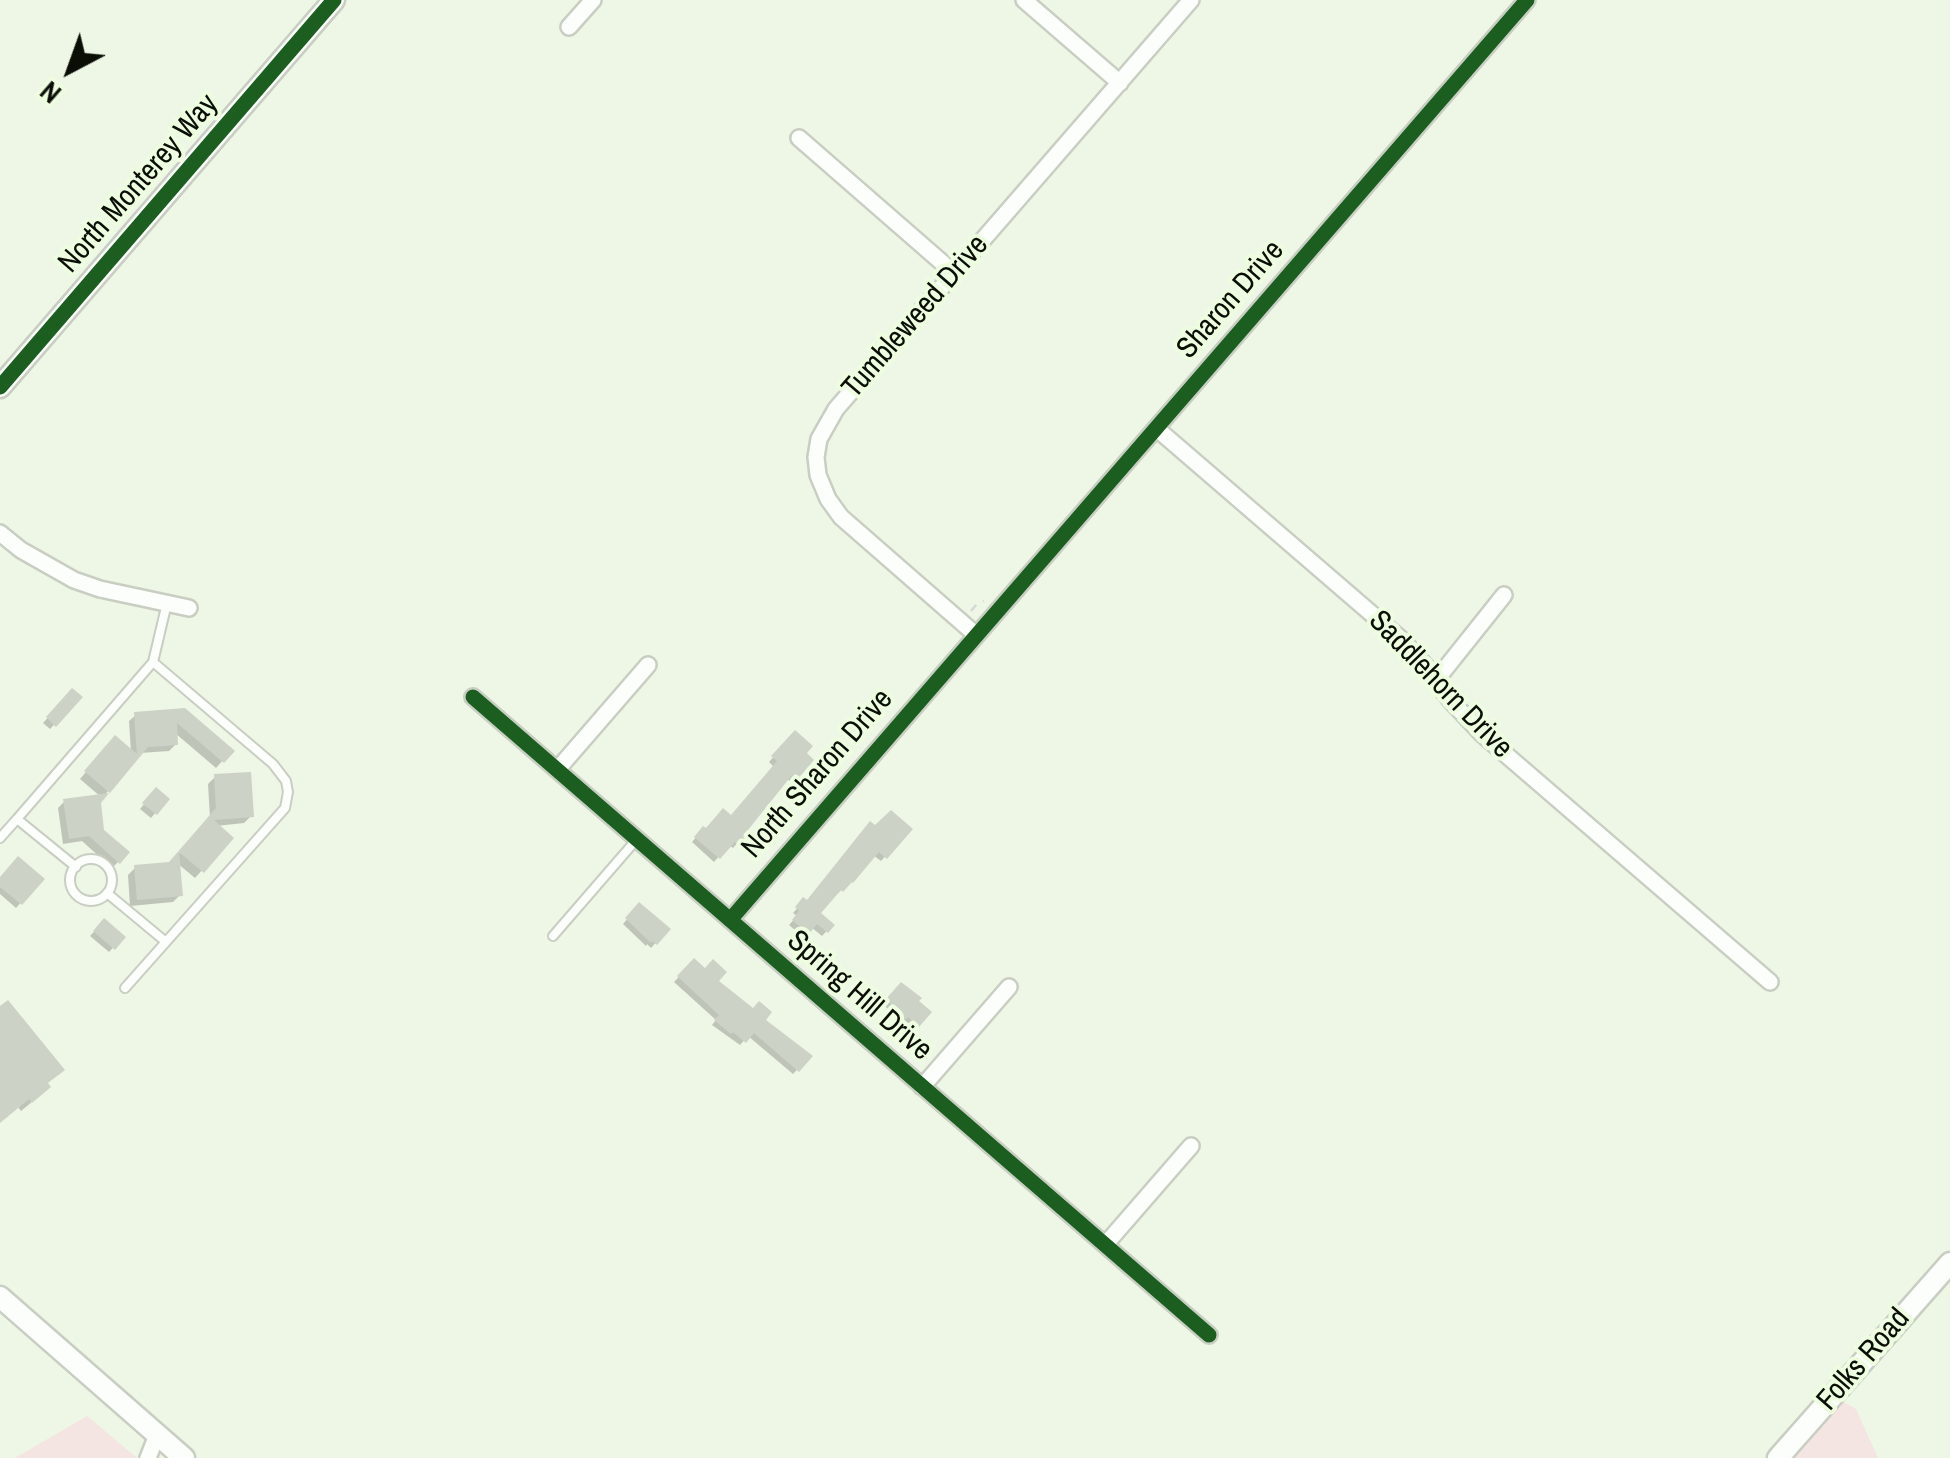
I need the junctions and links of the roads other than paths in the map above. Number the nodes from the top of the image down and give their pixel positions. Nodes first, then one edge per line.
1 (334, 0) edge
2 (594, 0) edge
3 (1024, 0) edge
4 (1191, 0) edge
5 (1527, 0) edge
6 (569, 27) dead end
7 (1120, 83) junction
8 (799, 138) dead end
9 (954, 273) junction
10 (0, 386) edge
11 (1156, 428) junction
12 (0, 533) edge
13 (1504, 595) dead end
14 (167, 603) junction
15 (188, 608) dead end
16 (975, 634) junction
17 (153, 662) junction
18 (648, 665) dead end
19 (1438, 679) junction
20 (473, 698) dead end
21 (557, 770) junction
22 (17, 819) junction
23 (0, 838) edge
24 (637, 839) junction
25 (76, 867) junction
26 (107, 893) junction
27 (730, 920) junction
28 (552, 936) dead end
29 (166, 942) junction
30 (1770, 982) dead end
31 (125, 988) dead end
32 (1008, 988) dead end
33 (922, 1087) junction
34 (1191, 1146) dead end
35 (1105, 1245) junction
36 (1950, 1263) edge
37 (0, 1298) edge
38 (1210, 1335) dead end
39 (157, 1435) junction
40 (148, 1458) edge
41 (184, 1458) edge
42 (1778, 1458) edge

1 - 10 street, North Monterey Way
2 - 6 street
3 - 7 street
4 - 7 street, Tumbleweed Drive
5 - 11 street, Sharon Drive
7 - 9 street, Tumbleweed Drive
8 - 9 street
9 - 16 street, Tumbleweed Drive
11 - 16 street, Sharon Drive
11 - 19 street, Saddlehorn Drive
12 - 14 street
13 - 19 street
14 - 15 street
14 - 17 lane
16 - 27 street, North Sharon Drive
17 - 22 lane
17 - 29 lane
18 - 21 street
19 - 30 street, Saddlehorn Drive
20 - 21 street, Spring Hill Drive
21 - 24 street, Spring Hill Drive
22 - 23 lane
22 - 25 lane
24 - 27 street, Spring Hill Drive
24 - 28 lane
25 - 26 lane
25 - 26 lane
26 - 29 lane
27 - 33 street, Spring Hill Drive
29 - 31 lane
32 - 33 street
33 - 35 street, Spring Hill Drive
34 - 35 street
35 - 38 street, Spring Hill Drive
36 - 42 street, Folks Road
37 - 39 street
39 - 40 street
39 - 41 street

